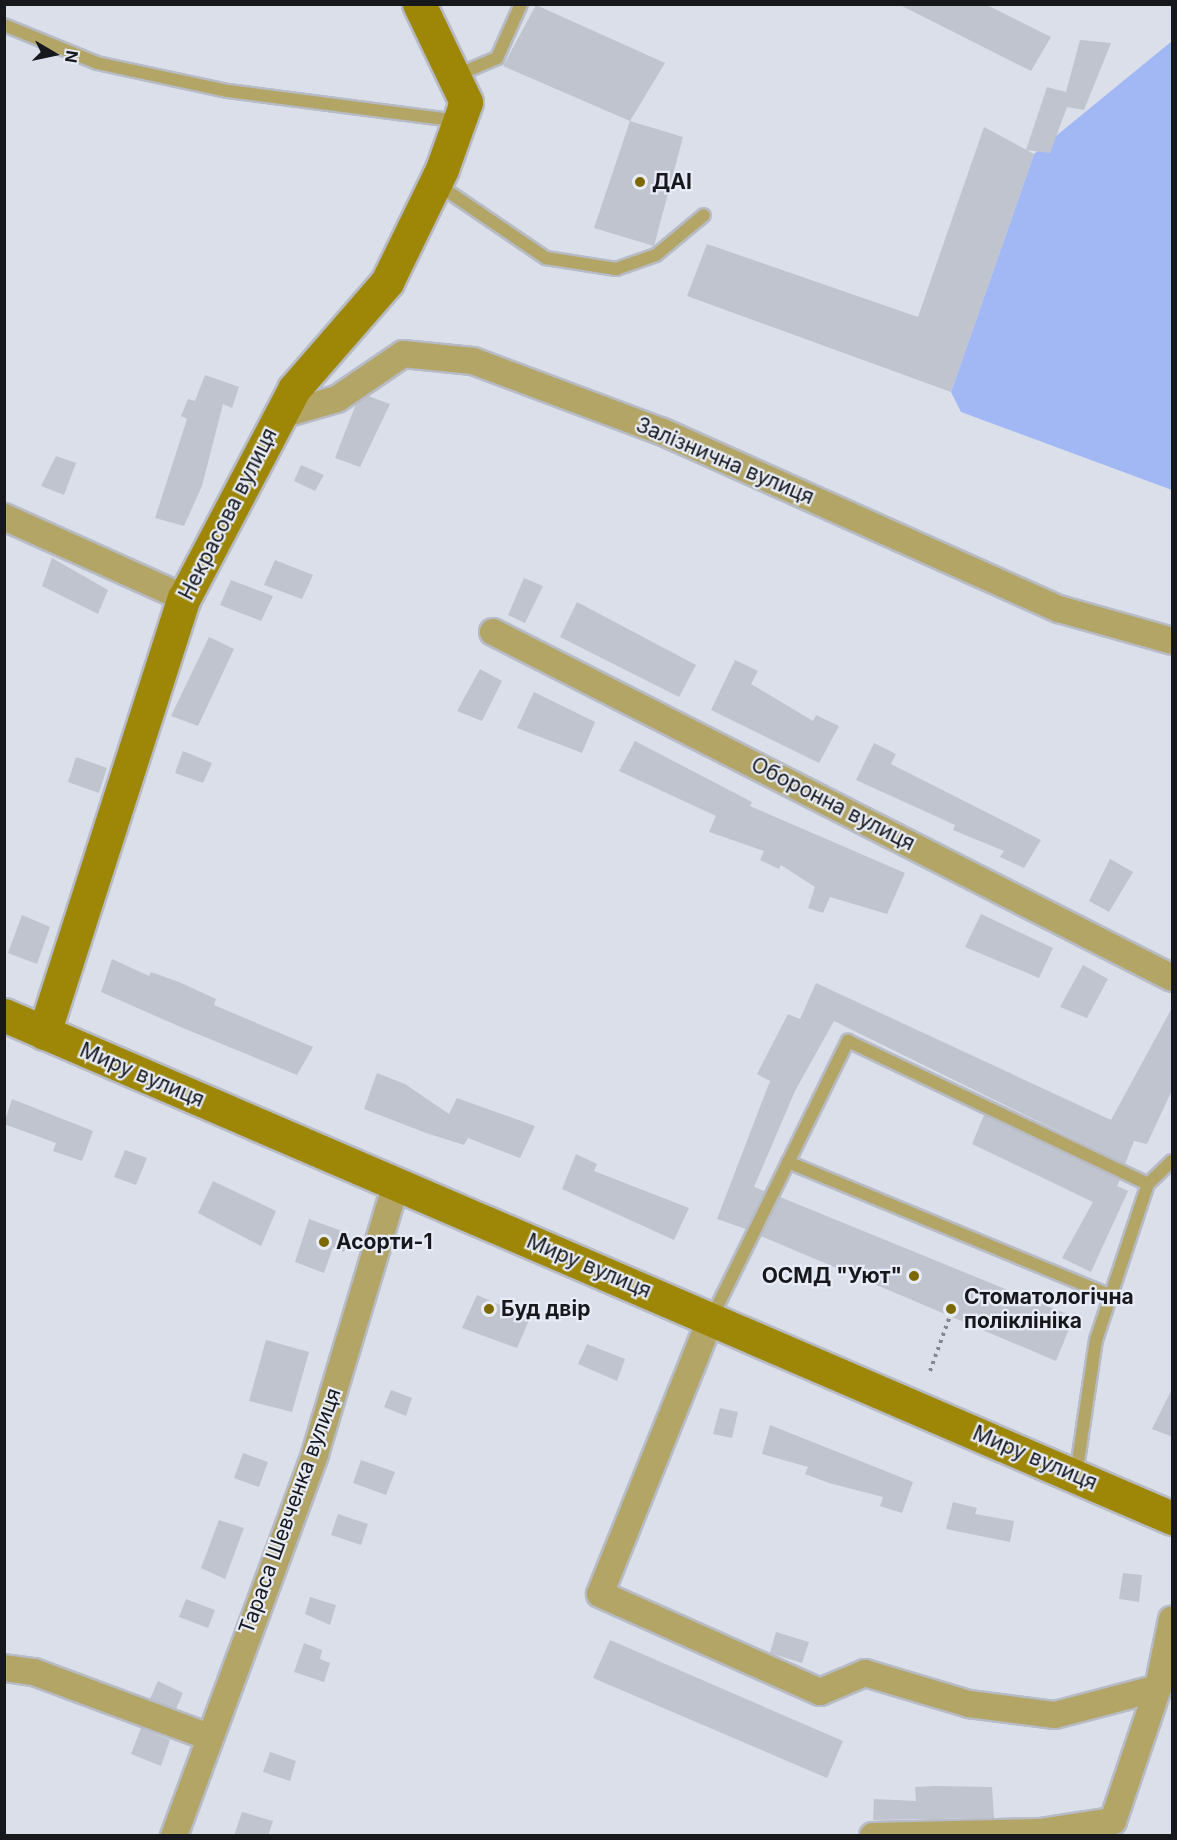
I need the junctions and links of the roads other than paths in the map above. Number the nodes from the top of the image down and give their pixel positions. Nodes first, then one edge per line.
1 (419, 4) edge
2 (520, 4) edge
3 (4, 25) edge
4 (460, 100) junction
5 (435, 184) junction
6 (704, 215) dead end
7 (278, 416) junction
8 (4, 517) edge
9 (184, 598) junction
10 (493, 632) dead end
11 (1173, 641) edge
12 (1173, 978) edge
13 (4, 1015) edge
14 (44, 1033) junction
15 (1173, 1161) edge
16 (788, 1162) junction
17 (396, 1184) junction
18 (1148, 1184) junction
19 (1111, 1296) junction
20 (711, 1318) junction
21 (1076, 1476) junction
22 (1173, 1518) edge
23 (1173, 1619) edge
24 (4, 1668) edge
25 (1158, 1688) junction
26 (206, 1736) junction
27 (1114, 1828) edge
28 (174, 1836) edge
29 (873, 1836) edge

1 - 4 street
2 - 4 lane
3 - 4 lane
4 - 5 street, Некрасова вулиця
5 - 6 lane
5 - 7 street, Некрасова вулиця
7 - 9 street, Некрасова вулиця
7 - 11 street, Залізнична вулиця
8 - 9 street
9 - 14 street, Некрасова вулиця
10 - 12 street, Оборонна вулиця
13 - 14 street, Миру вулиця
14 - 17 street, Миру вулиця
15 - 18 lane
16 - 18 lane
16 - 19 lane
16 - 20 lane
17 - 20 street, Миру вулиця
17 - 26 street, Тараса Шевченка вулиця
18 - 19 lane
19 - 21 lane
20 - 21 street, Миру вулиця
20 - 25 street
21 - 22 street, Миру вулиця
23 - 25 street
24 - 26 street
25 - 27 street
26 - 28 street, Тараса Шевченка вулиця
27 - 29 street

